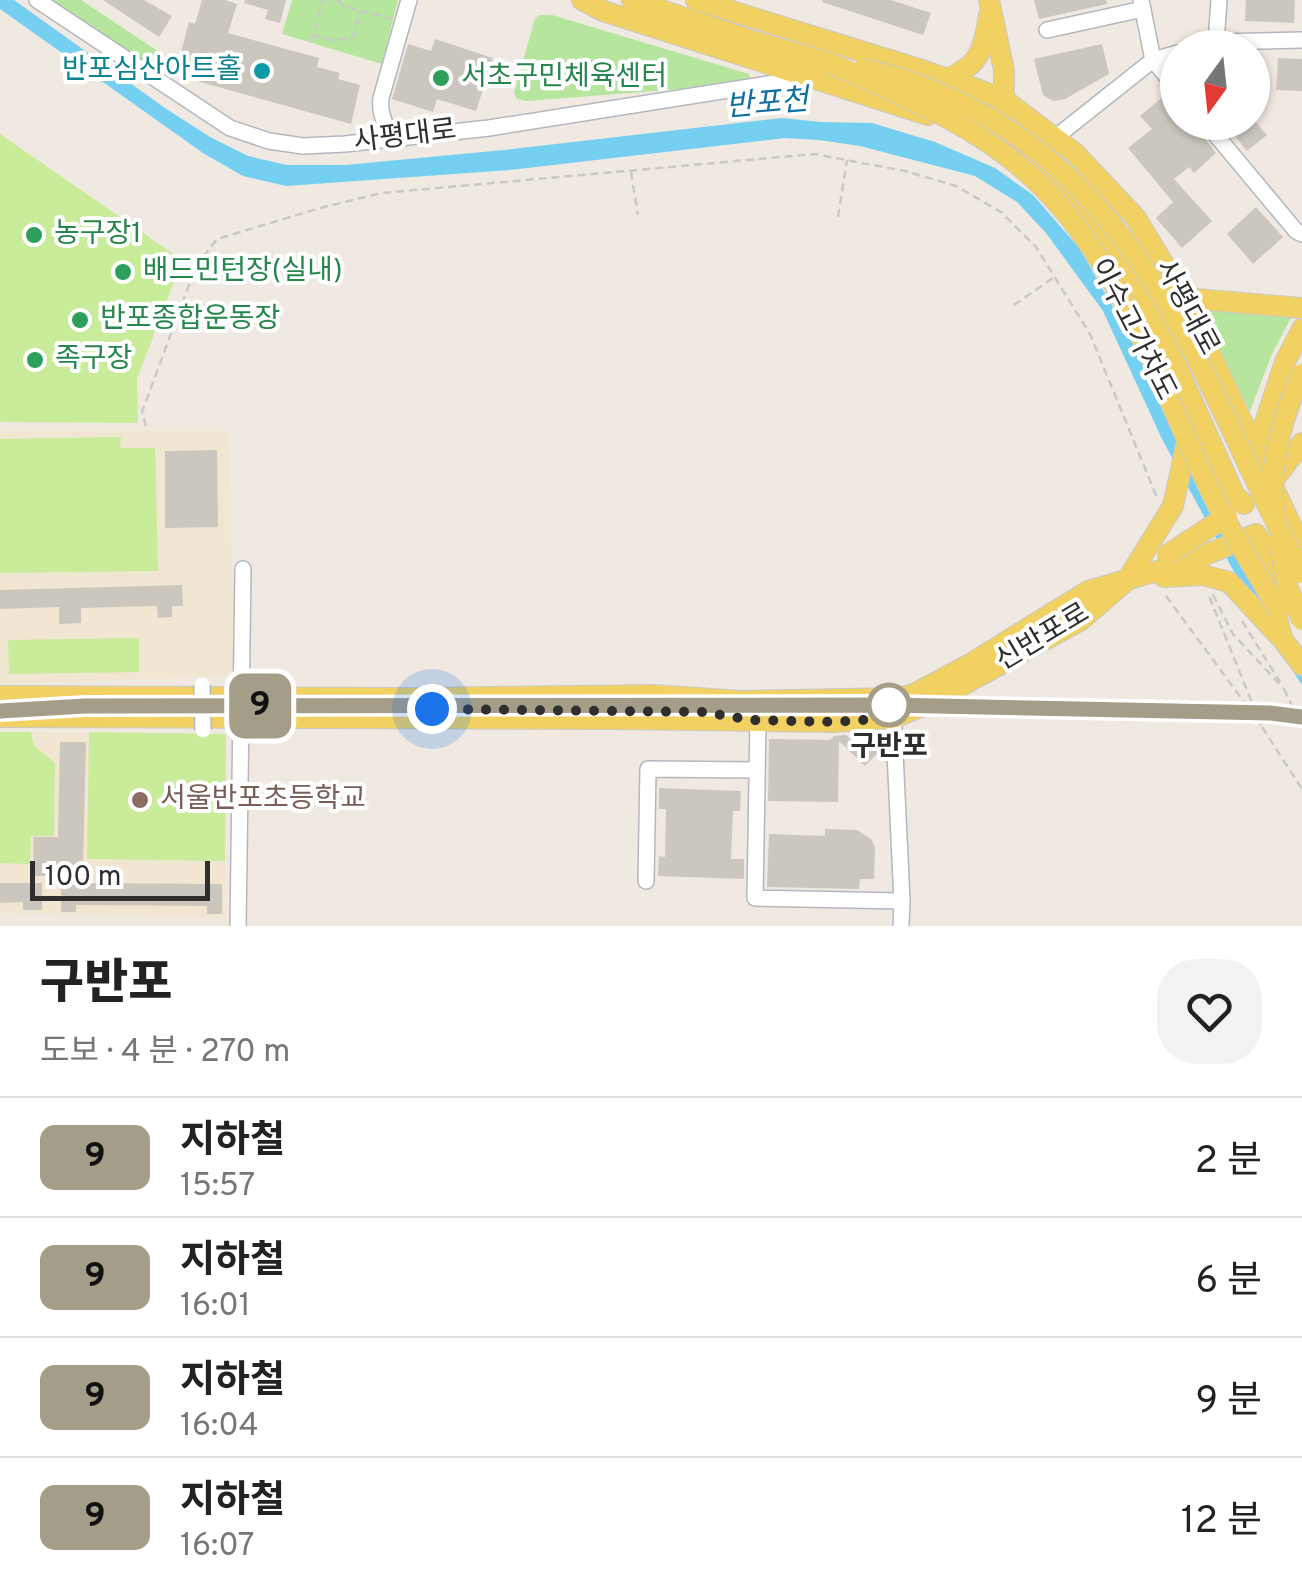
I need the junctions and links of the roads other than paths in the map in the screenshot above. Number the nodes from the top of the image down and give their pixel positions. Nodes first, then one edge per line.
1 (37, 0) edge
2 (410, 0) edge
3 (582, 0) edge
4 (632, 0) edge
5 (696, 0) edge
6 (1219, 0) edge
7 (990, 4) edge
8 (1142, 5) edge
9 (1047, 30) dead end
10 (1217, 30) edge
11 (1302, 40) edge
12 (1270, 41) edge
13 (1160, 58) edge
14 (1153, 60) junction
15 (830, 63) junction
16 (1160, 68) edge
17 (919, 69) junction
18 (809, 78) junction
19 (947, 78) junction
20 (886, 101) junction
21 (913, 105) junction
22 (1005, 105) junction
23 (1056, 137) junction
24 (389, 138) junction
25 (1220, 140) edge
26 (996, 144) junction
27 (1302, 234) edge
28 (1184, 298) junction
29 (1302, 308) edge
30 (1302, 328) edge
31 (1293, 368) edge
32 (1302, 386) edge
33 (1192, 404) junction
34 (1302, 442) edge
35 (1256, 450) junction
36 (1271, 484) junction
37 (1235, 505) junction
38 (1249, 537) junction
39 (1302, 548) edge
40 (243, 569) dead end
41 (1302, 573) edge
42 (1127, 580) junction
43 (1302, 605) edge
44 (1302, 620) edge
45 (1292, 641) edge
46 (1302, 665) edge
47 (202, 685) dead end
48 (0, 696) edge
49 (428, 698) junction
50 (462, 706) junction
51 (241, 707) junction
52 (893, 708) junction
53 (394, 709) junction
54 (0, 711) edge
55 (750, 714) junction
56 (442, 718) junction
57 (202, 730) dead end
58 (756, 770) junction
59 (646, 881) dead end
60 (902, 900) junction
61 (238, 926) edge
62 (901, 926) edge

1 - 24 street, 사평대로
2 - 24 street
3 - 18 main road, 사평대로
4 - 15 main road, 이수고가차도
5 - 17 main road, 사평대로
6 - 10 street
7 - 19 main road
7 - 22 main road
8 - 9 street
8 - 14 street
11 - 12 street
13 - 14 street
14 - 16 street
14 - 23 street
15 - 41 main road, 이수고가차도, bridge
15 - 45 main road, 이수고가차도, bridge
17 - 19 main road, 사평대로
17 - 21 main road
18 - 20 main road, 사평대로
18 - 24 street, 사평대로
19 - 22 main road, 사평대로
20 - 21 main road
20 - 26 main road, 사평대로
21 - 22 main road
22 - 23 main road, 사평대로
22 - 26 main road
23 - 28 main road, 사평대로
25 - 27 street
26 - 33 main road, 사평대로
28 - 29 main road
28 - 35 main road, 사평대로
30 - 31 main road
31 - 32 main road
31 - 35 main road
31 - 44 main road, bridge
33 - 37 main road, 사평대로
33 - 42 main road
34 - 36 main road, 신반포로
35 - 36 main road, 사평대로
35 - 37 main road
36 - 37 main road, 신반포로
36 - 39 main road, 사평대로
37 - 38 main road, 사평대로
37 - 42 main road, 신반포로, bridge
38 - 42 main road
38 - 43 main road
38 - 45 main road, bridge
40 - 51 street
42 - 45 main road
42 - 52 main road, 신반포로
45 - 46 main road
47 - 57 street, bridge
48 - 51 main road, 신반포로
49 - 50 street
49 - 51 main road, 신반포로
49 - 55 main road, 신반포로
50 - 51 street
50 - 55 street
51 - 53 street
51 - 54 main road, 신반포로
51 - 56 main road, 신반포로
51 - 61 street
52 - 55 main road, 신반포로
52 - 60 street
53 - 55 street
53 - 56 street
55 - 56 main road, 신반포로
55 - 58 street
58 - 59 street
58 - 60 street
60 - 62 street

